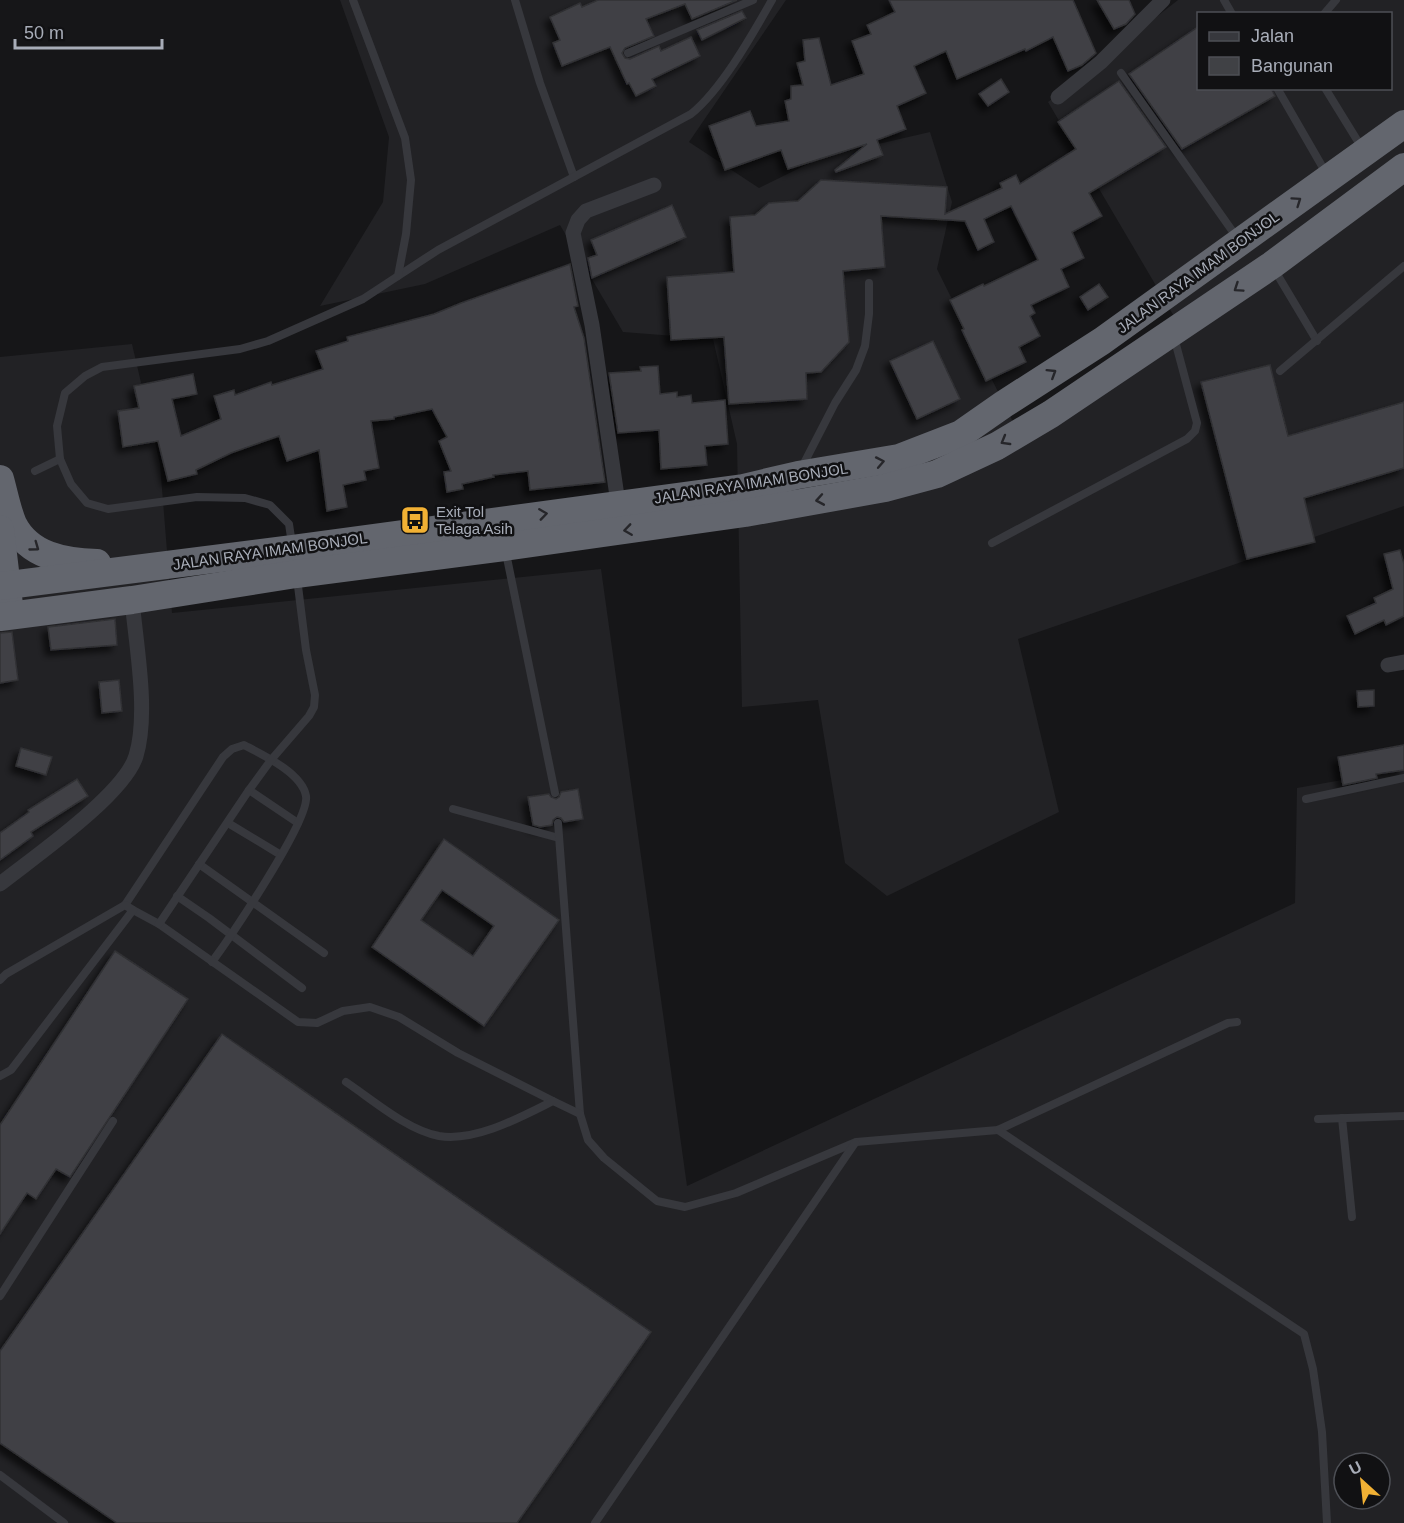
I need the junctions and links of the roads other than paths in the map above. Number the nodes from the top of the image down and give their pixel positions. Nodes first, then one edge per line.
1 (353, 0) edge
2 (515, 0) edge
3 (753, 0) edge
4 (772, 0) edge
5 (1163, 0) edge
6 (1336, 0) edge
7 (1326, 12) edge
8 (628, 53) dead end
9 (1121, 73) dead end
10 (1277, 90) edge
11 (1326, 90) edge
12 (1059, 97) dead end
13 (1404, 124) edge
14 (1364, 152) junction
15 (1404, 167) edge
16 (574, 177) junction
17 (1329, 178) junction
18 (654, 185) dead end
19 (1240, 242) junction
20 (1272, 265) junction
21 (1404, 266) edge
22 (398, 276) junction
23 (869, 283) dead end
24 (1172, 332) junction
25 (1317, 341) junction
26 (1280, 371) dead end
27 (60, 459) junction
28 (35, 471) dead end
29 (798, 476) junction
30 (0, 479) edge
31 (618, 503) junction
32 (0, 529) edge
33 (992, 543) dead end
34 (504, 548) junction
35 (294, 562) junction
36 (168, 565) junction
37 (3, 586) edge
38 (132, 600) junction
39 (5, 616) edge
40 (1404, 662) edge
41 (1388, 664) dead end
42 (271, 760) junction
43 (1404, 778) edge
44 (249, 790) junction
45 (555, 793) dead end
46 (1306, 799) dead end
47 (453, 809) dead end
48 (228, 823) junction
49 (298, 824) junction
50 (558, 824) dead end
51 (559, 838) junction
52 (281, 855) junction
53 (199, 864) junction
54 (0, 884) edge
55 (177, 896) junction
56 (253, 900) junction
57 (129, 908) junction
58 (159, 924) junction
59 (231, 936) junction
60 (324, 953) dead end
61 (212, 962) junction
62 (0, 980) edge
63 (302, 988) dead end
64 (1237, 1022) dead end
65 (0, 1076) edge
66 (346, 1082) dead end
67 (553, 1101) junction
68 (580, 1114) junction
69 (1404, 1116) edge
70 (1342, 1118) junction
71 (1318, 1119) dead end
72 (113, 1121) dead end
73 (998, 1130) junction
74 (856, 1142) junction
75 (1352, 1217) dead end
76 (0, 1296) edge
77 (0, 1475) edge
78 (64, 1523) edge
79 (595, 1523) edge
80 (1327, 1523) edge

1 - 22 lane
2 - 16 lane
3 - 8 lane
4 - 16 lane
5 - 12 street
6 - 7 lane
9 - 19 lane
10 - 17 lane
11 - 14 lane
13 - 14 highway, JALAN RAYA IMAM BONJOL
14 - 17 highway, JALAN RAYA IMAM BONJOL
15 - 20 highway, JALAN RAYA IMAM BONJOL
16 - 22 lane
19 -> 17 highway, JALAN RAYA IMAM BONJOL
18 - 31 street
29 -> 19 highway, JALAN RAYA IMAM BONJOL
20 -> 24 highway, JALAN RAYA IMAM BONJOL
20 - 25 lane
21 - 25 lane
22 - 27 lane
23 - 29 lane
24 - 33 lane
24 -> 34 highway, JALAN RAYA IMAM BONJOL
25 - 26 lane
27 - 28 lane
27 - 35 lane
29 - 31 highway, JALAN RAYA IMAM BONJOL
30 -> 36 highway
35 -> 31 highway, JALAN RAYA IMAM BONJOL
32 - 37 highway
34 - 35 highway, JALAN RAYA IMAM BONJOL
34 - 45 lane
35 - 36 highway, JALAN RAYA IMAM BONJOL
35 - 38 highway, JALAN RAYA IMAM BONJOL
35 - 42 lane
36 - 37 highway, JALAN RAYA IMAM BONJOL
37 - 39 highway
38 - 39 highway, JALAN RAYA IMAM BONJOL
38 - 54 street
40 - 41 street
42 - 44 lane
42 - 49 lane
42 - 57 lane
43 - 46 lane
44 - 48 lane
44 - 49 lane
47 - 51 lane
48 - 52 lane
48 - 53 lane
49 - 52 lane
50 - 51 lane
51 - 68 lane
52 - 56 lane
53 - 55 lane
53 - 56 lane
55 - 58 lane
55 - 59 lane
56 - 59 lane
56 - 60 lane
57 - 58 lane
57 - 62 lane
57 - 65 lane
58 - 61 lane
59 - 61 lane
59 - 63 lane
61 - 67 lane
64 - 73 lane
66 - 67 lane
67 - 68 lane
68 - 74 lane
69 - 70 lane
70 - 71 lane
70 - 75 lane
72 - 76 lane
73 - 74 lane
73 - 80 lane
74 - 79 lane
77 - 78 lane

